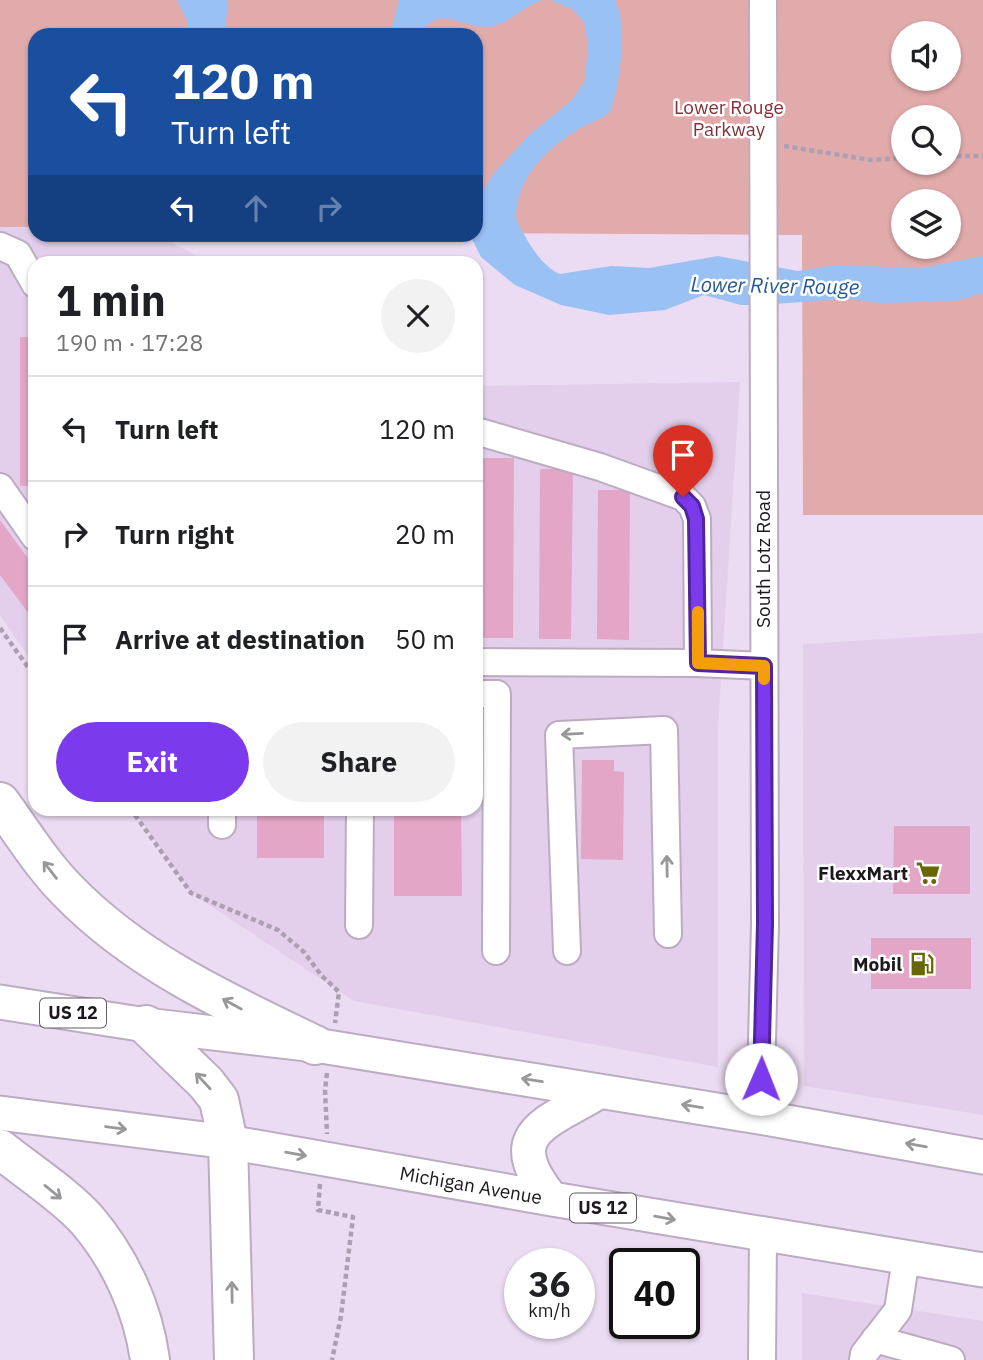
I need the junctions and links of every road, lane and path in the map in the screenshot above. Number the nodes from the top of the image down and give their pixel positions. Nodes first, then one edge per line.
1 (763, 0) edge
2 (763, 144) junction
3 (961, 156) edge
4 (983, 156) edge
5 (891, 159) edge
6 (0, 246) edge
7 (28, 272) edge
8 (483, 433) edge
9 (0, 487) edge
10 (28, 527) edge
11 (0, 628) edge
12 (483, 662) edge
13 (698, 663) junction
14 (764, 666) junction
15 (28, 667) edge
16 (483, 694) edge
17 (0, 802) edge
18 (136, 816) edge
19 (360, 816) edge
20 (359, 925) dead end
21 (668, 934) dead end
22 (496, 951) dead end
23 (567, 951) dead end
24 (0, 1002) edge
25 (146, 1025) junction
26 (326, 1046) junction
27 (600, 1091) junction
28 (0, 1113) edge
29 (765, 1118) junction
30 (328, 1130) dead end
31 (228, 1142) junction
32 (0, 1149) edge
33 (983, 1157) edge
34 (319, 1190) dead end
35 (552, 1199) junction
36 (763, 1235) junction
37 (906, 1258) junction
38 (983, 1270) edge
39 (869, 1349) edge
40 (150, 1360) edge
41 (234, 1360) edge
42 (332, 1360) edge
43 (762, 1360) edge
44 (951, 1360) edge

1 - 2 street, South Lotz Road
2 - 5 path
2 - 14 street, South Lotz Road
3 - 4 path
6 - 7 street
8 - 13 street
9 - 10 street
11 - 15 path
12 - 13 street
13 - 14 street
14 - 29 street, South Lotz Road
16 - 22 street
26 -> 17 highway
18 - 26 path
19 - 20 street
21 -> 23 street
24 - 25 main road, US 12
25 - 26 main road, US 12
31 -> 25 highway
27 -> 26 main road, US 12
26 - 30 path
29 -> 27 main road, US 12
27 - 35 main road
28 -> 31 main road, Michigan Avenue / US 12
33 -> 29 main road, US 12
31 -> 35 main road, Michigan Avenue / US 12
41 -> 31 highway
32 -> 40 highway
34 - 42 path
35 -> 36 main road, Michigan Avenue / US 12
36 - 37 main road, Michigan Avenue / US 12
36 - 43 street
37 - 38 main road, Michigan Avenue / US 12
37 - 39 street
39 - 44 street

